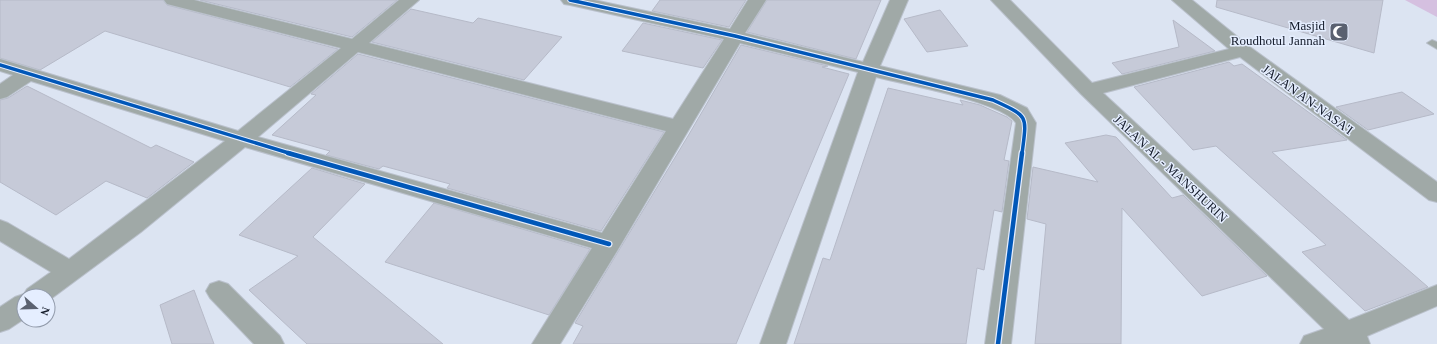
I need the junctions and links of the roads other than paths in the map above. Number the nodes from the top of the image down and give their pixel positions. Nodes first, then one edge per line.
1 (174, 0) edge
2 (410, 0) edge
3 (570, 0) edge
4 (757, 0) edge
5 (898, 0) edge
6 (1000, 0) edge
7 (1181, 0) edge
8 (608, 4) edge
9 (735, 36) junction
10 (353, 47) junction
11 (1243, 51) junction
12 (0, 65) edge
13 (869, 69) junction
14 (28, 74) junction
15 (1088, 90) junction
16 (0, 93) edge
17 (678, 127) junction
18 (241, 139) junction
19 (1437, 194) edge
20 (0, 229) edge
21 (609, 244) junction
22 (70, 272) junction
23 (47, 288) edge
24 (219, 291) dead end
25 (1437, 295) edge
26 (16, 310) edge
27 (0, 321) edge
28 (1351, 339) edge
29 (271, 344) edge
30 (545, 344) edge
31 (773, 344) edge
32 (998, 344) edge
33 (1313, 344) edge

1 - 10 street
2 - 10 street
3 - 8 street
4 - 9 street
5 - 13 street
6 - 15 street, JALAN AL - MANSHURIN
7 - 11 street, JALAN AN-NASA'I
8 - 9 street
9 - 13 street
9 - 17 street
10 - 17 street
10 - 18 street
11 - 15 street
11 - 19 street, JALAN AN-NASA'I
12 - 14 street
13 - 31 street
13 - 32 street
14 - 16 street
14 - 18 street
15 - 28 street, JALAN AL - MANSHURIN
17 - 21 street
18 - 21 street
18 - 22 street
20 - 22 street
21 - 30 street
22 - 23 street
24 - 29 street
25 - 28 street
26 - 27 street
28 - 33 street

